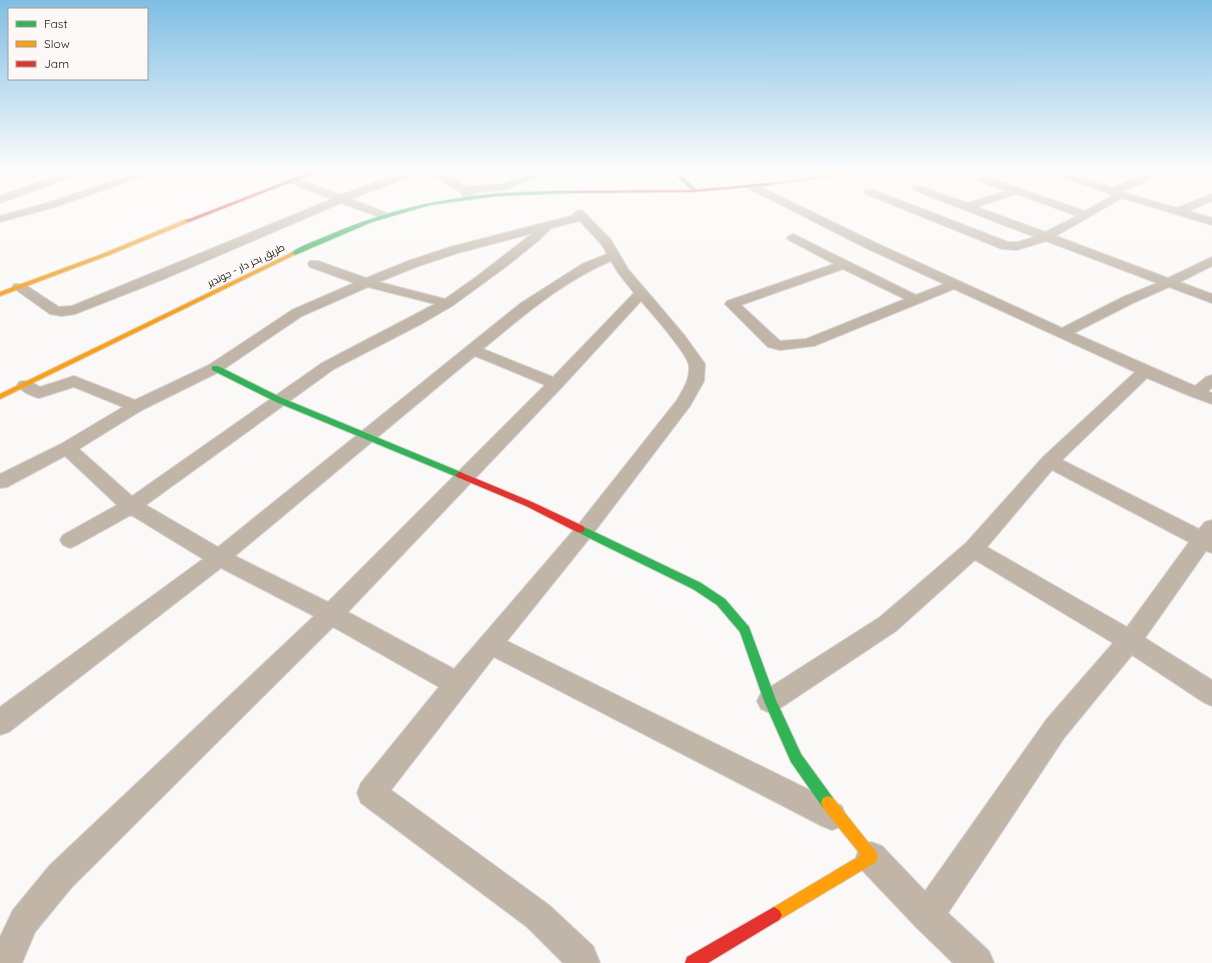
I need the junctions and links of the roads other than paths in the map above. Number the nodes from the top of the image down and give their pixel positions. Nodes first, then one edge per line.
1 (15, 215) edge
2 (203, 215) edge
3 (301, 215) edge
4 (383, 215) edge
5 (810, 215) edge
6 (928, 215) edge
7 (992, 215) edge
8 (1085, 215) edge
9 (1187, 215) edge
10 (0, 219) edge
11 (1212, 222) edge
12 (548, 224) junction
13 (1048, 236) junction
14 (793, 238) dead end
15 (615, 255) junction
16 (1212, 261) edge
17 (314, 264) dead end
18 (844, 265) junction
19 (364, 282) junction
20 (1168, 283) junction
21 (954, 284) junction
22 (19, 287) junction
23 (641, 293) junction
24 (0, 294) edge
25 (915, 299) junction
26 (1212, 299) edge
27 (446, 303) junction
28 (1063, 333) junction
29 (473, 350) junction
30 (215, 368) junction
31 (1145, 371) junction
32 (1212, 380) edge
33 (556, 384) junction
34 (25, 385) junction
35 (3, 392) edge
36 (1196, 393) junction
37 (1212, 399) edge
38 (279, 400) junction
39 (136, 406) junction
40 (366, 436) junction
41 (67, 448) junction
42 (1050, 461) junction
43 (462, 478) junction
44 (0, 482) edge
45 (131, 506) junction
46 (585, 530) junction
47 (1209, 537) edge
48 (70, 540) dead end
49 (973, 549) junction
50 (219, 558) junction
51 (331, 614) junction
52 (1130, 641) junction
53 (491, 644) junction
54 (457, 684) junction
55 (1212, 694) edge
56 (770, 701) junction
57 (0, 723) edge
58 (840, 820) junction
59 (870, 857) junction
60 (927, 916) junction
61 (5, 963) edge
62 (583, 963) edge
63 (693, 963) edge
64 (977, 963) edge

1 - 10 street
2 - 22 main road
3 - 22 street
4 - 34 main road, طريق بحر دار - جوندير
5 - 21 street
6 - 13 street
7 - 13 street
8 - 13 street
9 - 11 street
12 - 15 street
12 - 19 street
12 - 27 street
13 - 20 street
14 - 18 street
15 - 23 street
15 - 29 street
16 - 20 street
17 - 19 street
18 - 25 street
18 - 25 street
19 - 27 street
19 - 30 street
20 - 26 street
20 - 28 street
21 - 25 street
21 - 28 street
22 - 24 main road
23 - 33 street
23 - 46 street
27 - 38 street
28 - 31 street
29 - 33 street
29 - 40 street
30 - 38 main road
30 - 39 street
31 - 36 street
31 - 42 street
32 - 36 street
33 - 43 street
34 - 35 main road, طريق بحر دار - جوندير
34 - 39 street
36 - 37 street
38 - 40 main road
38 - 45 street
39 - 41 street
40 - 43 main road
40 - 50 street
41 - 44 street
41 - 45 street
42 - 47 street
42 - 49 street
43 - 46 main road
43 - 51 street
45 - 48 street
45 - 50 street
46 - 53 street
46 - 56 main road
47 - 52 street
49 - 52 street
49 - 56 street
50 - 51 street
50 - 57 street
51 - 54 street
51 - 61 street
52 - 55 street
52 - 60 street
53 - 54 street
53 - 58 street
54 - 62 street
56 - 58 main road
58 - 59 main road
59 - 60 street
59 - 63 main road
60 - 64 street

